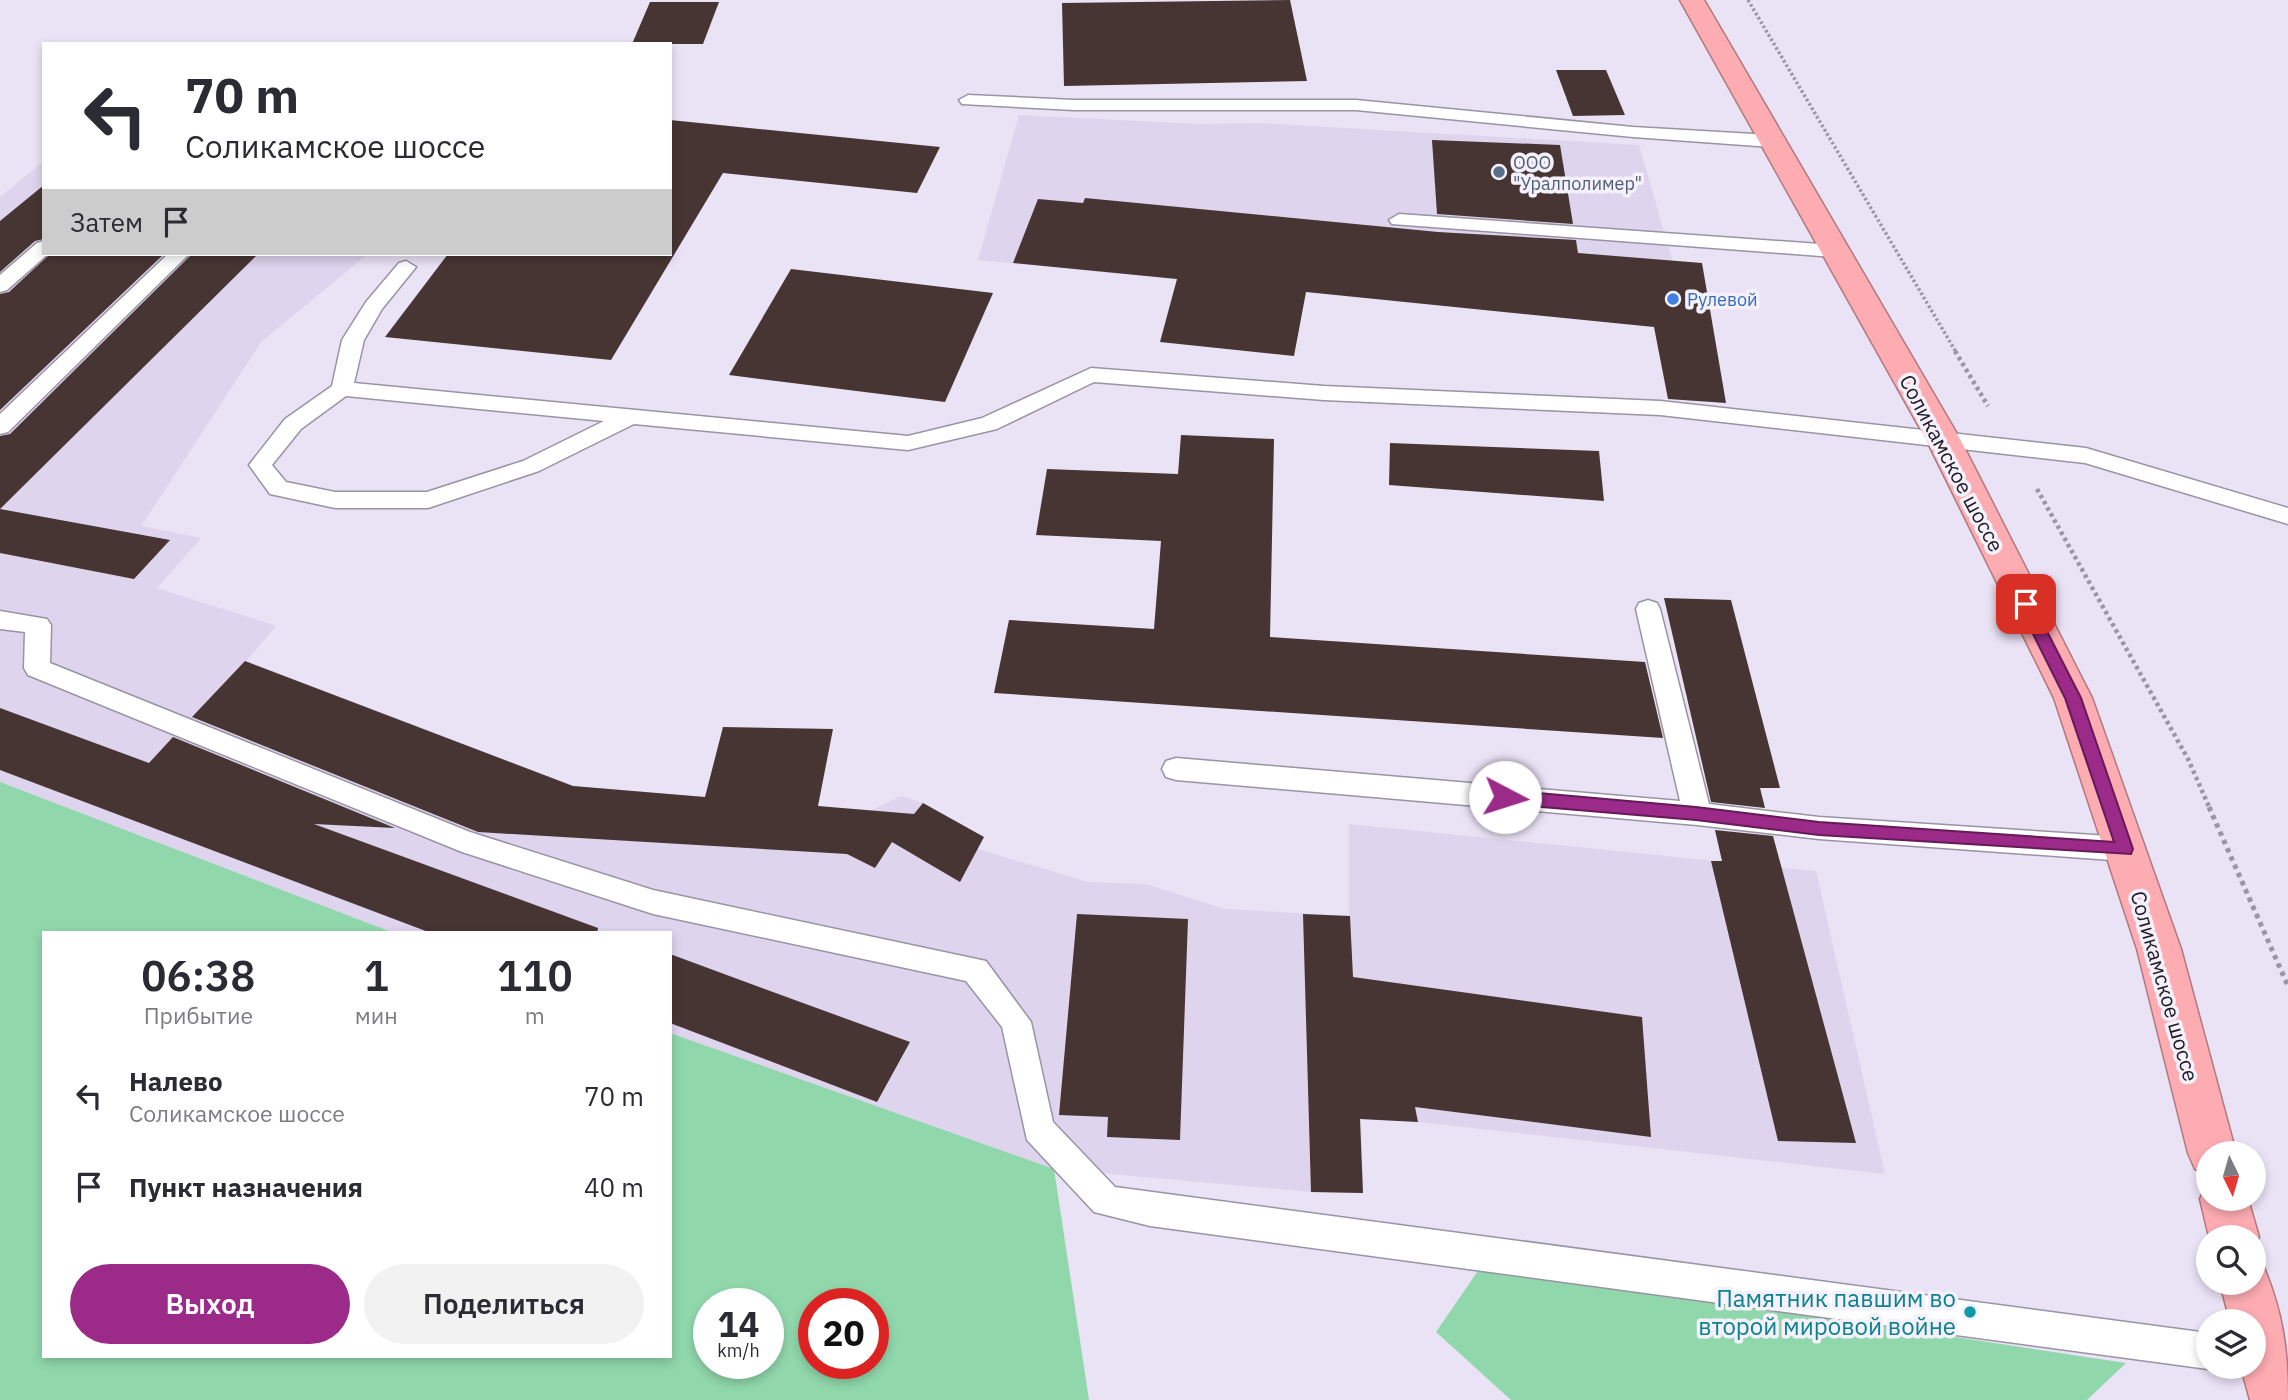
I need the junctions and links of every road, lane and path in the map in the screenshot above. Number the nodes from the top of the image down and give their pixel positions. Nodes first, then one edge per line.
1 (1692, 0) edge
2 (1748, 0) edge
3 (968, 100) dead end
4 (1771, 141) junction
5 (1399, 220) dead end
6 (42, 249) edge
7 (1834, 251) junction
8 (177, 256) edge
9 (406, 267) dead end
10 (0, 286) edge
11 (342, 389) junction
12 (630, 416) junction
13 (0, 427) edge
14 (1943, 439) junction
15 (2012, 447) junction
16 (2288, 516) edge
17 (1648, 609) dead end
18 (0, 620) edge
19 (1176, 769) dead end
20 (1696, 814) junction
21 (2125, 849) junction
22 (2288, 986) edge
23 (2209, 1141) edge
24 (2196, 1349) edge

1 - 4 highway, Соликамское шоссе
2 - 15 path
3 - 4 lane
4 - 7 highway, Соликамское шоссе
5 - 7 lane
6 - 10 lane
7 - 14 highway, Соликамское шоссе
8 - 13 lane
9 - 11 lane
11 - 12 lane
11 - 12 lane
12 - 14 lane
14 - 15 lane
14 - 21 highway, Соликамское шоссе
15 - 16 lane
15 - 22 path
17 - 20 lane
18 - 24 lane
19 - 20 lane
20 - 21 lane
21 - 23 highway, Соликамское шоссе

